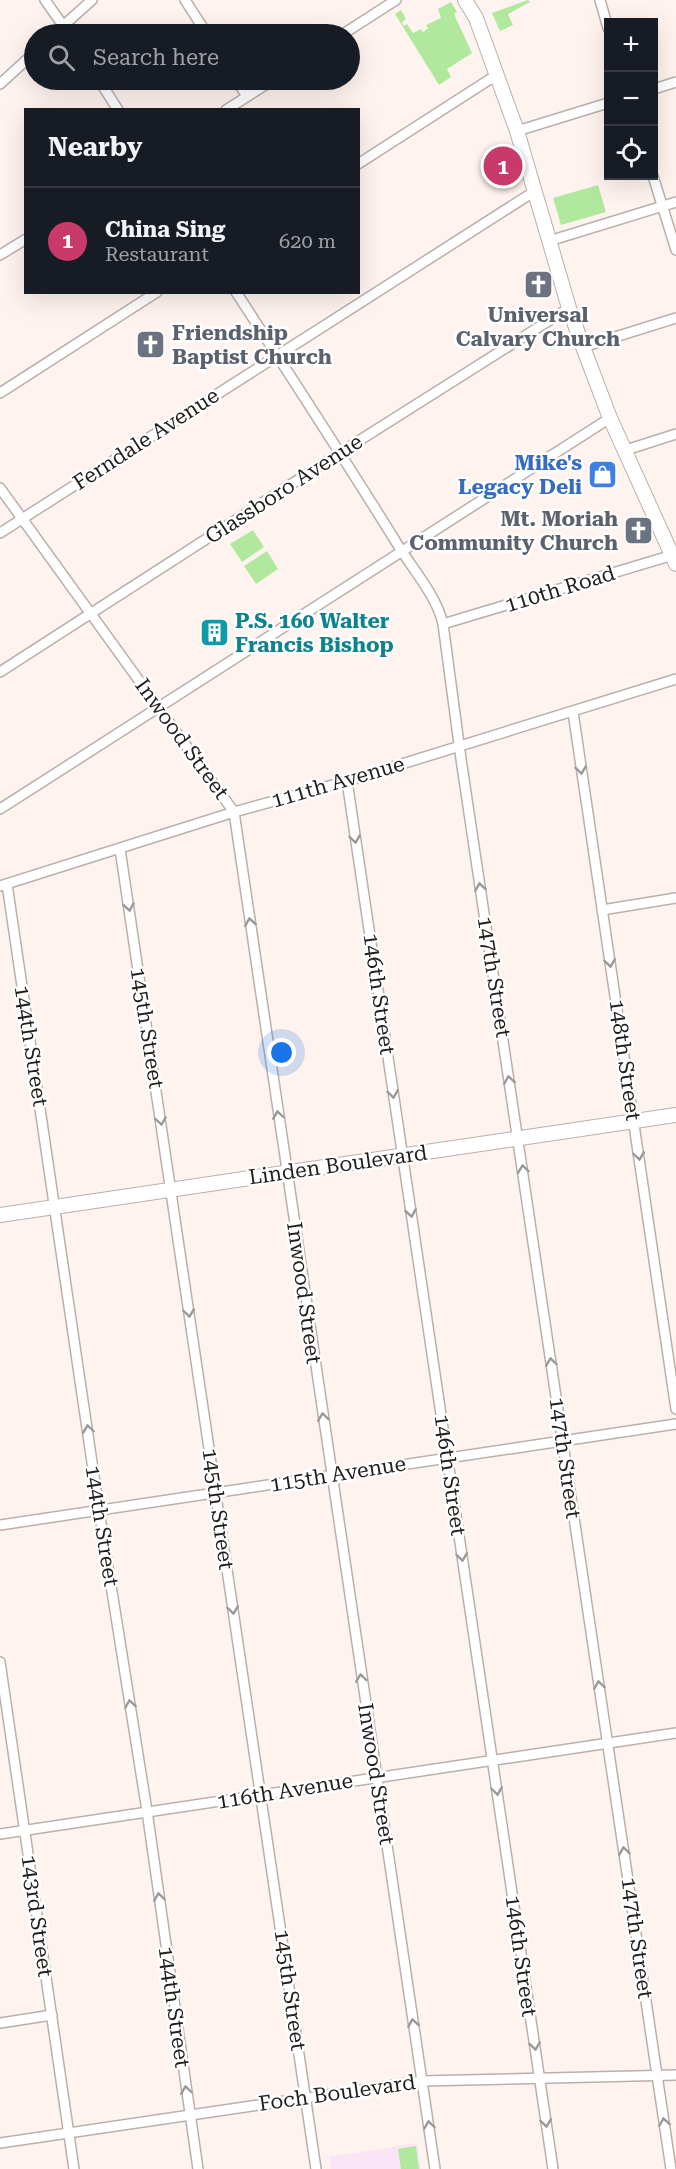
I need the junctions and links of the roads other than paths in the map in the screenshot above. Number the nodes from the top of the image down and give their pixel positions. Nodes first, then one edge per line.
1 (45, 0) edge
2 (93, 0) edge
3 (185, 0) edge
4 (396, 0) edge
5 (465, 0) edge
6 (600, 0) edge
7 (606, 18) edge
8 (62, 24) edge
9 (65, 24) edge
10 (201, 24) edge
11 (359, 24) edge
12 (24, 61) edge
13 (498, 74) junction
14 (676, 82) edge
15 (0, 84) edge
16 (658, 88) edge
17 (105, 90) edge
18 (243, 90) edge
19 (257, 90) edge
20 (247, 96) junction
21 (604, 105) edge
22 (117, 108) edge
23 (229, 108) edge
24 (518, 131) junction
25 (360, 163) edge
26 (654, 180) edge
27 (535, 191) junction
28 (676, 202) edge
29 (663, 206) junction
30 (24, 240) edge
31 (549, 241) junction
32 (676, 250) edge
33 (0, 255) edge
34 (154, 294) edge
35 (237, 294) edge
36 (569, 308) junction
37 (676, 318) edge
38 (583, 347) junction
39 (277, 355) junction
40 (0, 393) edge
41 (610, 418) junction
42 (676, 434) edge
43 (626, 450) junction
44 (340, 452) junction
45 (0, 488) edge
46 (22, 519) junction
47 (0, 533) edge
48 (402, 552) junction
49 (675, 558) edge
50 (91, 613) junction
51 (443, 624) junction
52 (0, 672) edge
53 (676, 679) edge
54 (160, 708) junction
55 (573, 712) junction
56 (459, 746) junction
57 (347, 781) junction
58 (0, 809) edge
59 (234, 812) junction
60 (120, 849) junction
61 (3, 885) edge
62 (676, 898) edge
63 (602, 910) junction
64 (676, 1115) edge
65 (634, 1121) junction
66 (518, 1138) junction
67 (402, 1155) junction
68 (287, 1172) junction
69 (171, 1190) junction
70 (55, 1207) junction
71 (0, 1215) edge
72 (676, 1409) edge
73 (676, 1424) edge
74 (563, 1440) junction
75 (447, 1457) junction
76 (331, 1475) junction
77 (216, 1493) junction
78 (99, 1510) junction
79 (0, 1525) edge
80 (0, 1662) edge
81 (676, 1733) edge
82 (608, 1743) junction
83 (492, 1760) junction
84 (376, 1777) junction
85 (261, 1794) junction
86 (147, 1811) junction
87 (25, 1830) junction
88 (0, 1834) edge
89 (52, 2015) junction
90 (0, 2023) edge
91 (676, 2075) edge
92 (657, 2076) junction
93 (539, 2077) junction
94 (422, 2081) junction
95 (306, 2097) junction
96 (189, 2114) junction
97 (68, 2133) junction
98 (0, 2143) edge
99 (74, 2169) edge
100 (198, 2169) edge
101 (316, 2169) edge
102 (435, 2169) edge
103 (553, 2169) edge
104 (671, 2169) edge

1 - 8 street
2 - 9 street
3 - 10 street
4 - 11 street
5 - 13 main road
6 - 7 street
12 - 15 street
13 - 24 main road
13 - 25 street
14 - 16 street
17 - 22 street
18 - 20 street
19 - 20 street
20 - 23 street
21 - 24 street
24 - 27 main road
26 - 29 street
27 - 31 main road
27 - 39 street, Ferndale Avenue
28 - 29 street
29 - 31 street
29 - 32 street
30 - 33 street
31 - 36 main road
34 - 40 street
35 - 39 street, 147th Street
36 - 38 main road
36 - 44 street, Glassboro Avenue
37 - 38 street
38 - 41 main road
39 - 44 street, 147th Street
39 - 46 street, Ferndale Avenue
41 - 43 main road
41 - 48 street
42 - 43 street
43 - 49 main road
44 - 48 street, 147th Street
44 - 50 street, Glassboro Avenue
45 - 46 street, Inwood Street
46 - 47 street, Ferndale Avenue
46 - 50 street, Inwood Street
48 - 51 street, 147th Street
48 - 54 street
49 - 51 street, 110th Road
50 - 52 street, Glassboro Avenue
50 - 54 street, Inwood Street
51 - 56 street, 147th Street
53 - 55 street, 111th Avenue
54 - 58 street
54 - 59 street, Inwood Street
55 - 56 street, 111th Avenue
55 -> 63 street, 148th Street
56 - 57 street, 111th Avenue
66 -> 56 street, 147th Street
57 - 59 street, 111th Avenue
57 -> 67 street, 146th Street
59 - 60 street, 111th Avenue
68 -> 59 street, Inwood Street
60 - 61 street, 111th Avenue
60 -> 69 street, 145th Street
61 - 70 street, 144th Street
62 - 63 street
63 -> 65 street, 148th Street
64 - 65 main road, Linden Boulevard
65 - 66 main road, Linden Boulevard
65 -> 72 street, 148th Street
66 - 67 main road, Linden Boulevard
74 -> 66 street, 147th Street
67 - 68 main road, Linden Boulevard
67 -> 75 street, 146th Street
68 - 69 main road, Linden Boulevard
76 -> 68 street, Inwood Street
69 - 70 main road, Linden Boulevard
69 -> 77 street, 145th Street
70 - 71 main road, Linden Boulevard
78 -> 70 street, 144th Street
73 - 74 street, 115th Avenue
74 - 75 street, 115th Avenue
82 -> 74 street, 147th Street
75 - 76 street, 115th Avenue
75 -> 83 street, 146th Street
76 - 77 street, 115th Avenue
84 -> 76 street, Inwood Street
77 - 78 street, 115th Avenue
77 -> 85 street, 145th Street
78 - 79 street, 115th Avenue
86 -> 78 street, 144th Street
80 - 87 street, 143rd Street
81 - 82 street, 116th Avenue
82 - 83 street, 116th Avenue
92 -> 82 street, 147th Street
83 - 84 street, 116th Avenue
83 -> 93 street, 146th Street
84 - 85 street, 116th Avenue
94 -> 84 street, Inwood Street
85 - 86 street, 116th Avenue
85 - 95 street, 145th Street
86 - 87 street, 116th Avenue
96 -> 86 street, 144th Street
87 - 88 street, 116th Avenue
87 - 89 street, 143rd Street
89 - 90 street
89 - 97 street, 143rd Street
91 - 92 street, Foch Boulevard
92 - 93 street, Foch Boulevard
104 -> 92 street, 147th Street
93 - 94 street, Foch Boulevard
93 -> 103 street, 146th Street
94 - 95 street, Foch Boulevard
102 -> 94 street, Inwood Street
95 - 96 street, Foch Boulevard
95 - 101 street, 145th Street
96 - 97 street, Foch Boulevard
96 - 100 street, 144th Street
97 - 98 street, Foch Boulevard
97 - 99 street, 143rd Street

